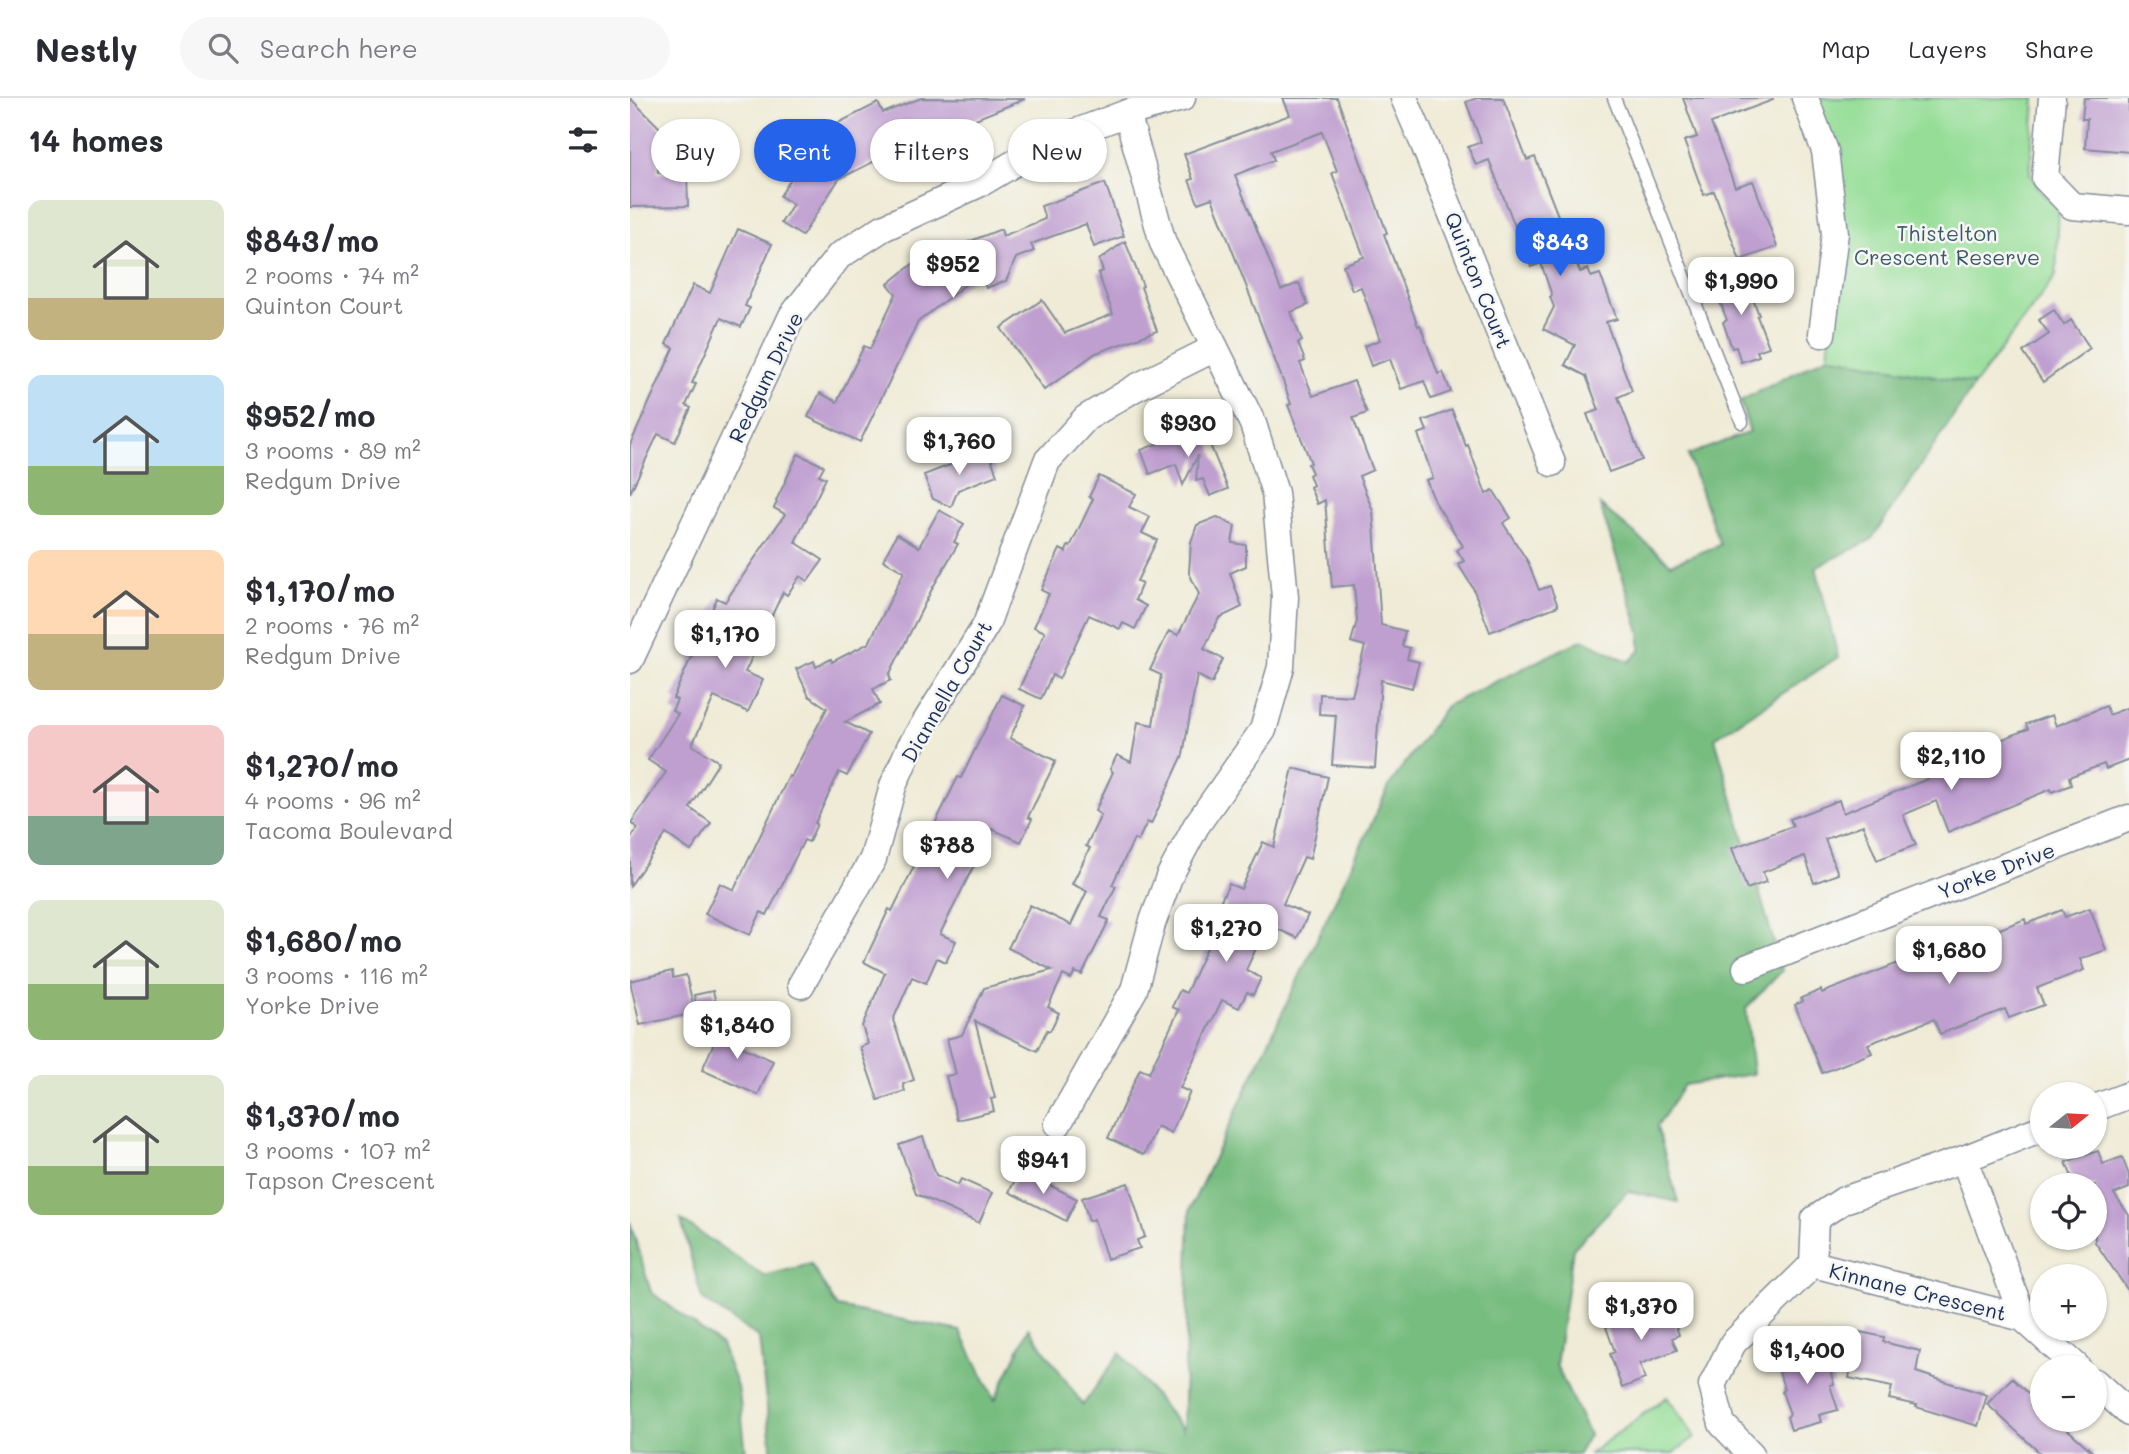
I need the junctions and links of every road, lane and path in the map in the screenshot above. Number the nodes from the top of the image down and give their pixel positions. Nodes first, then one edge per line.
1 (1182, 98) edge
2 (1404, 98) edge
3 (1614, 98) edge
4 (1805, 98) edge
5 (2052, 98) edge
6 (1127, 113) junction
7 (2129, 211) edge
8 (1822, 334) dead end
9 (1215, 348) junction
10 (1742, 422) dead end
11 (1552, 463) dead end
12 (630, 660) edge
13 (2129, 818) edge
14 (1746, 968) dead end
15 (801, 985) dead end
16 (2129, 1095) edge
17 (2107, 1103) edge
18 (1058, 1124) dead end
19 (2030, 1133) edge
20 (1964, 1158) junction
21 (1812, 1264) junction
22 (2023, 1318) junction
23 (2064, 1355) edge
24 (2107, 1393) edge
25 (2129, 1413) edge
26 (1751, 1454) edge

1 - 6 street, Redgum Drive
2 - 11 street, Quinton Court
3 - 10 lane
4 - 8 street
5 - 7 street
6 - 9 street
6 - 12 street, Redgum Drive
9 - 15 street, Diannella Court
9 - 18 street
13 - 14 street, Yorke Drive
16 - 17 street
19 - 20 street
20 - 21 street
20 - 22 street, Kinnane Crescent
21 - 22 street, Kinnane Crescent
21 - 26 street
22 - 23 street, Kinnane Crescent
24 - 25 street

